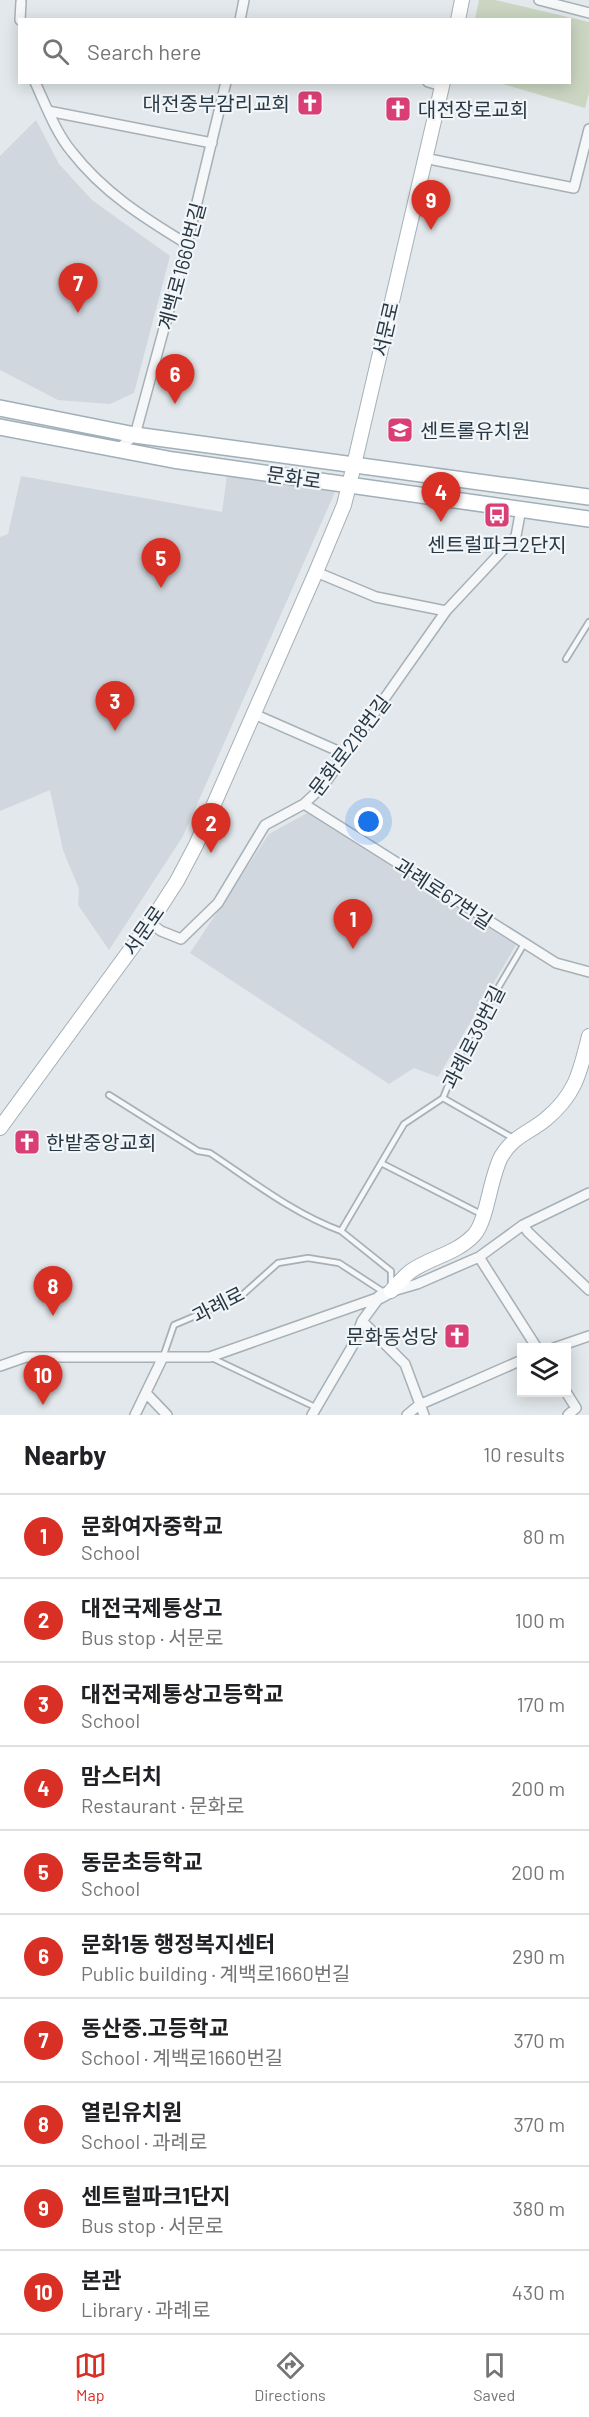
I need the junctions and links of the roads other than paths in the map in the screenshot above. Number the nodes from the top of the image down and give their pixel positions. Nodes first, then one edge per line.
1 (244, 0) edge
2 (462, 0) edge
3 (539, 0) edge
4 (21, 2) dead end
5 (589, 13) edge
6 (20, 18) edge
7 (240, 18) edge
8 (458, 18) edge
9 (36, 84) edge
10 (226, 84) edge
11 (438, 84) edge
12 (48, 111) junction
13 (589, 129) edge
14 (212, 143) junction
15 (424, 158) junction
16 (188, 244) junction
17 (0, 408) edge
18 (0, 427) edge
19 (135, 435) junction
20 (117, 450) junction
21 (354, 465) junction
22 (349, 484) junction
23 (589, 497) edge
24 (521, 509) junction
25 (589, 519) edge
26 (316, 572) junction
27 (446, 611) junction
28 (589, 622) edge
29 (566, 659) dead end
30 (254, 714) junction
31 (345, 754) junction
32 (304, 804) junction
33 (150, 923) junction
34 (524, 944) junction
35 (589, 972) edge
36 (589, 1036) edge
37 (584, 1073) edge
38 (109, 1095) dead end
39 (443, 1098) junction
40 (0, 1128) edge
41 (515, 1139) junction
42 (381, 1163) junction
43 (589, 1193) edge
44 (483, 1215) junction
45 (523, 1226) junction
46 (341, 1231) junction
47 (479, 1257) junction
48 (589, 1290) edge
49 (386, 1294) junction
50 (362, 1321) junction
51 (589, 1336) edge
52 (534, 1343) edge
53 (567, 1343) edge
54 (163, 1357) junction
55 (210, 1357) junction
56 (517, 1362) edge
57 (0, 1366) edge
58 (146, 1393) junction
59 (569, 1397) edge
60 (419, 1405) junction
61 (314, 1411) edge
62 (135, 1415) edge
63 (166, 1415) edge
64 (407, 1415) edge
65 (424, 1415) edge
66 (567, 1415) edge

1 - 7 street
2 - 8 main road
3 - 5 street
4 - 6 street
9 - 12 street
10 - 14 street, 계백로1660번길
11 - 15 main road, 서문로
12 - 14 street
12 - 16 street
13 - 15 street
14 - 16 street, 계백로1660번길
15 - 21 main road, 서문로
16 - 19 street, 계백로1660번길
17 - 19 main road, 문화로
18 - 20 main road, 문화로
19 - 20 street
19 - 21 main road, 문화로
20 - 22 main road, 문화로
21 - 22 main road, 서문로
21 - 23 main road, 문화로
22 - 24 main road, 문화로
22 - 26 main road, 서문로
24 - 25 main road, 문화로
24 - 27 street, 문화로218번길
26 - 27 street
26 - 30 main road, 서문로
27 - 31 street, 문화로218번길
28 - 29 lane
30 - 31 street
30 - 33 main road, 서문로
31 - 32 street, 문화로218번길
32 - 33 street, 문화로218번길
32 - 34 street, 과례로67번길
33 - 40 main road, 서문로
34 - 35 street, 과례로67번길
34 - 39 lane, 과례로39번길
36 - 37 main road
37 - 41 main road
38 - 46 lane
39 - 41 lane
39 - 42 lane, 과례로39번길
41 - 44 main road
42 - 44 lane
42 - 46 lane, 과례로39번길
43 - 45 street
44 - 49 main road
45 - 47 street
45 - 48 street
46 - 49 lane
47 - 49 street
47 - 52 street
49 - 50 street
49 - 54 lane, 과례로
49 - 55 street
50 - 60 street
50 - 61 street
51 - 53 street
54 - 55 street
54 - 57 street
54 - 58 street
55 - 61 lane
56 - 60 street
58 - 62 street
58 - 63 street
59 - 66 street
60 - 64 street
60 - 65 street

